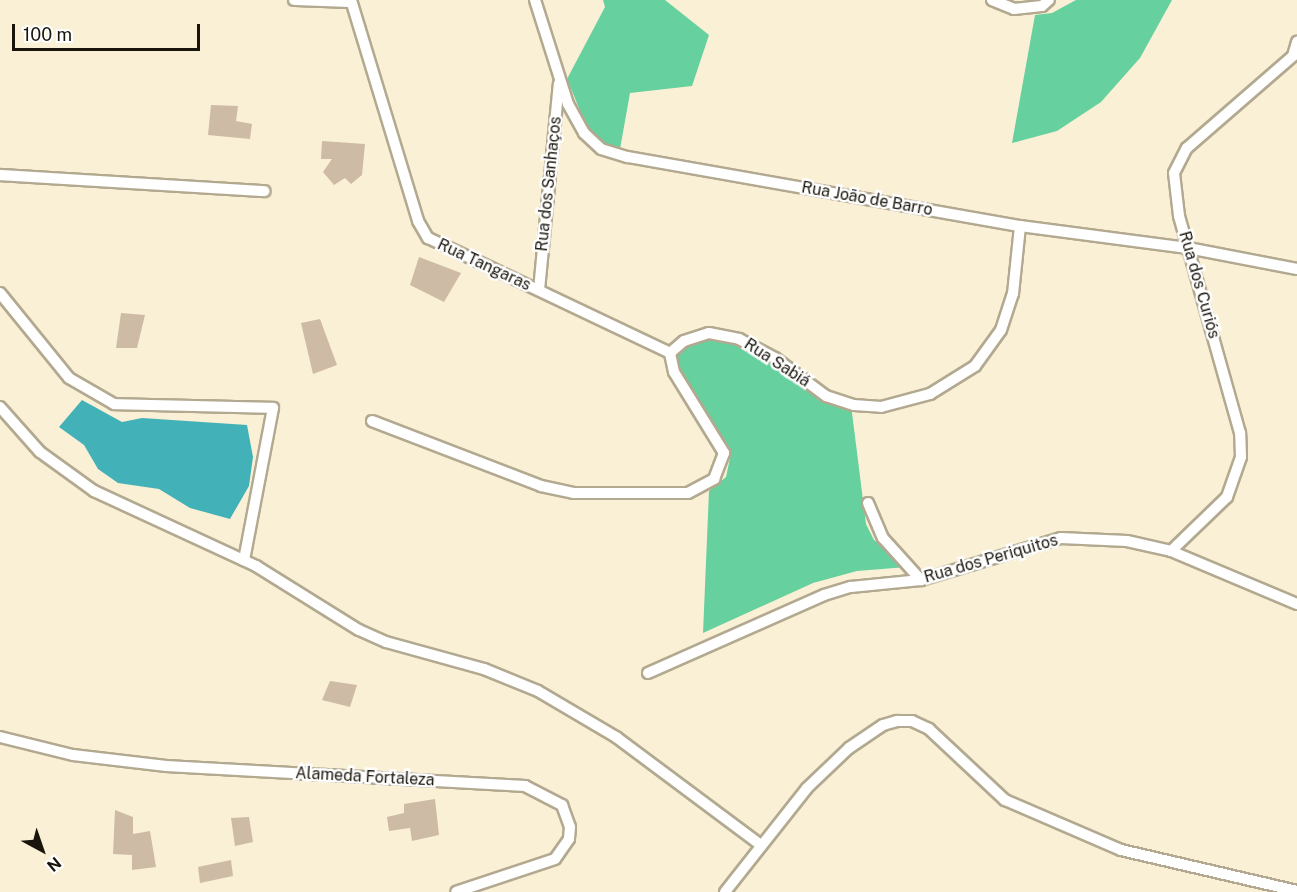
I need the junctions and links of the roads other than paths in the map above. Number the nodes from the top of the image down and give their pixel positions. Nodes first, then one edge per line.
1 (294, 0) edge
2 (535, 0) edge
3 (992, 0) edge
4 (1049, 0) edge
5 (351, 1) edge
6 (1297, 42) edge
7 (560, 78) junction
8 (0, 175) edge
9 (265, 191) dead end
10 (1020, 226) junction
11 (1188, 248) junction
12 (1297, 270) edge
13 (539, 290) junction
14 (0, 292) edge
15 (670, 353) junction
16 (0, 407) edge
17 (372, 421) dead end
18 (868, 502) dead end
19 (1171, 551) junction
20 (244, 560) junction
21 (921, 580) junction
22 (1297, 604) edge
23 (648, 673) dead end
24 (0, 737) edge
25 (761, 845) junction
26 (1297, 891) edge
27 (456, 892) edge
28 (725, 892) edge

1 - 5 street
2 - 7 street, Rua João de Barro
3 - 4 street
5 - 13 street, Rua Tangaras
6 - 11 street, Rua dos Curiós
7 - 10 street, Rua João de Barro
7 - 13 street, Rua dos Sanhaços
8 - 9 street
10 - 11 street, Rua João de Barro
10 - 15 street, Rua Sabiá
11 - 12 street, Rua João de Barro
11 - 19 street, Rua dos Curiós
13 - 15 street, Rua Tangaras
14 - 20 street
15 - 17 street
16 - 20 street
18 - 21 street
19 - 21 street, Rua dos Periquitos
19 - 22 street, Rua dos Periquitos
20 - 25 street
21 - 23 street, Rua dos Periquitos
24 - 27 street, Alameda Fortaleza
25 - 26 street
25 - 28 street

